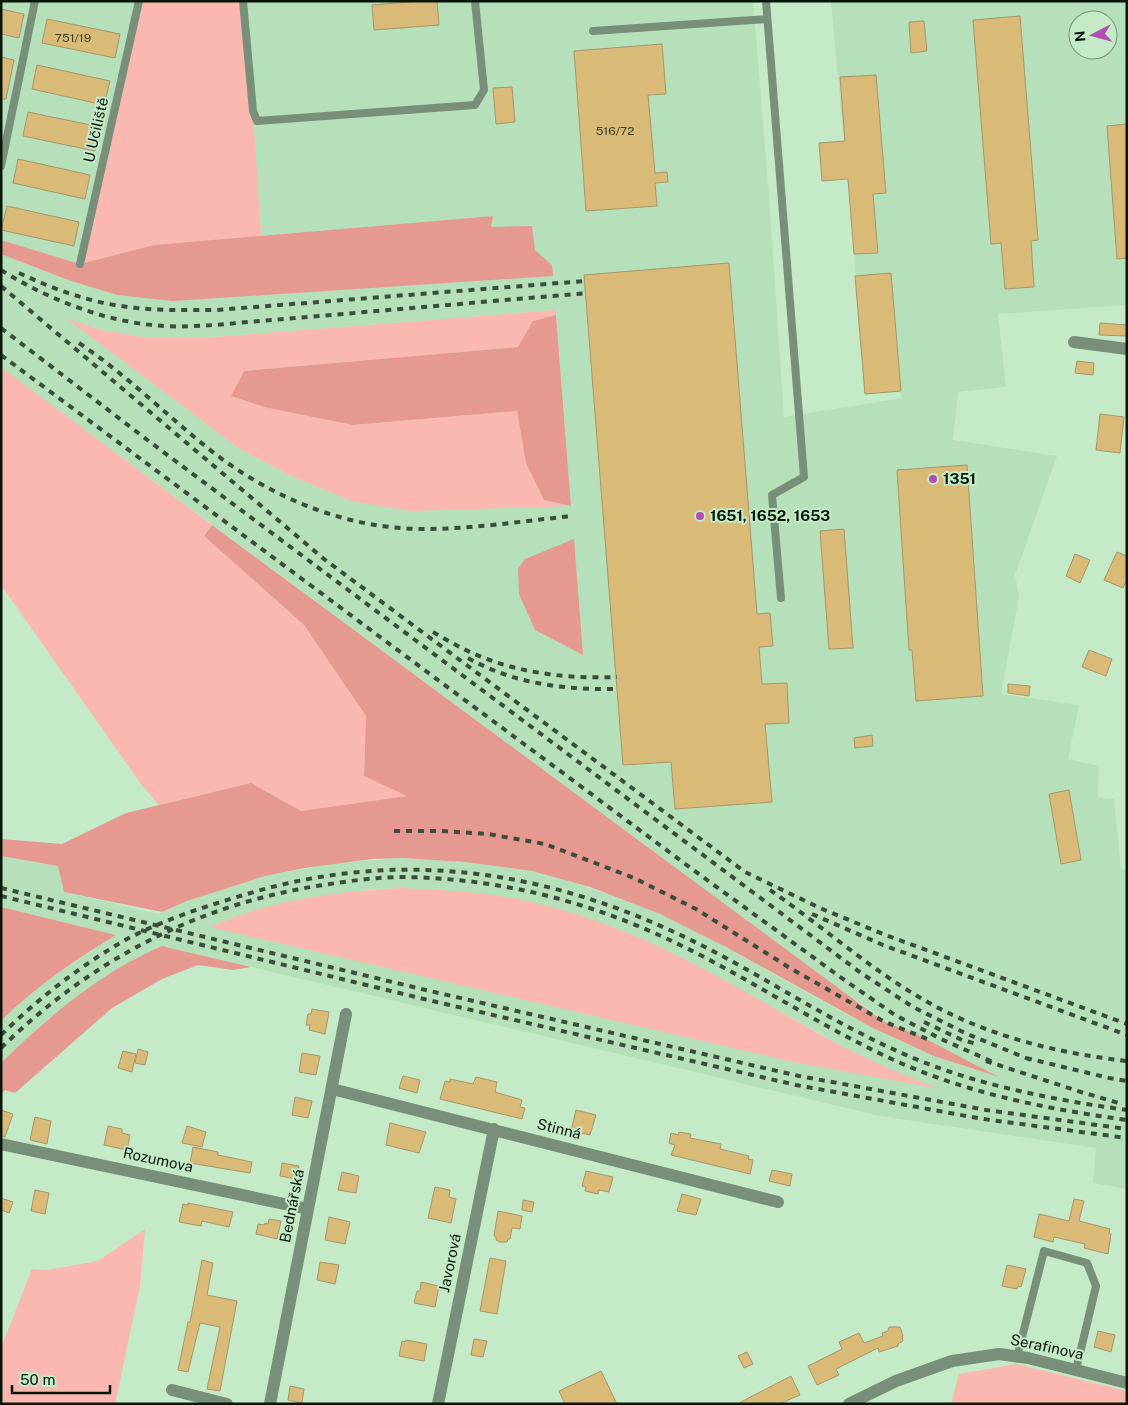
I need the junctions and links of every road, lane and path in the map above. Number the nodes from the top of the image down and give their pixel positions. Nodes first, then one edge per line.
1 (35, 1) edge
2 (139, 1) edge
3 (243, 1) edge
4 (475, 1) edge
5 (766, 1) edge
6 (767, 19) junction
7 (593, 31) dead end
8 (1, 166) edge
9 (80, 264) dead end
10 (1074, 342) dead end
11 (1127, 349) edge
12 (781, 598) dead end
13 (346, 1014) dead end
14 (332, 1089) junction
15 (494, 1129) junction
16 (1, 1144) edge
17 (778, 1202) dead end
18 (308, 1209) junction
19 (1017, 1357) junction
20 (1076, 1370) junction
21 (1127, 1382) edge
22 (172, 1390) dead end
23 (227, 1404) edge
24 (270, 1404) edge
25 (438, 1404) edge
26 (849, 1404) edge

1 - 8 lane
2 - 9 lane, U Učiliště
3 - 4 lane
5 - 6 lane
6 - 7 lane
6 - 12 lane
10 - 11 street
13 - 14 street, Bednářská
14 - 15 street, Stinná
14 - 18 street, Bednářská
15 - 17 street, Stinná
15 - 25 street, Javorová
16 - 18 street, Rozumova
18 - 24 street, Bednářská
19 - 20 street, Serafinova
19 - 20 lane
19 - 26 street, Serafinova
20 - 21 street, Serafinova
22 - 23 street

